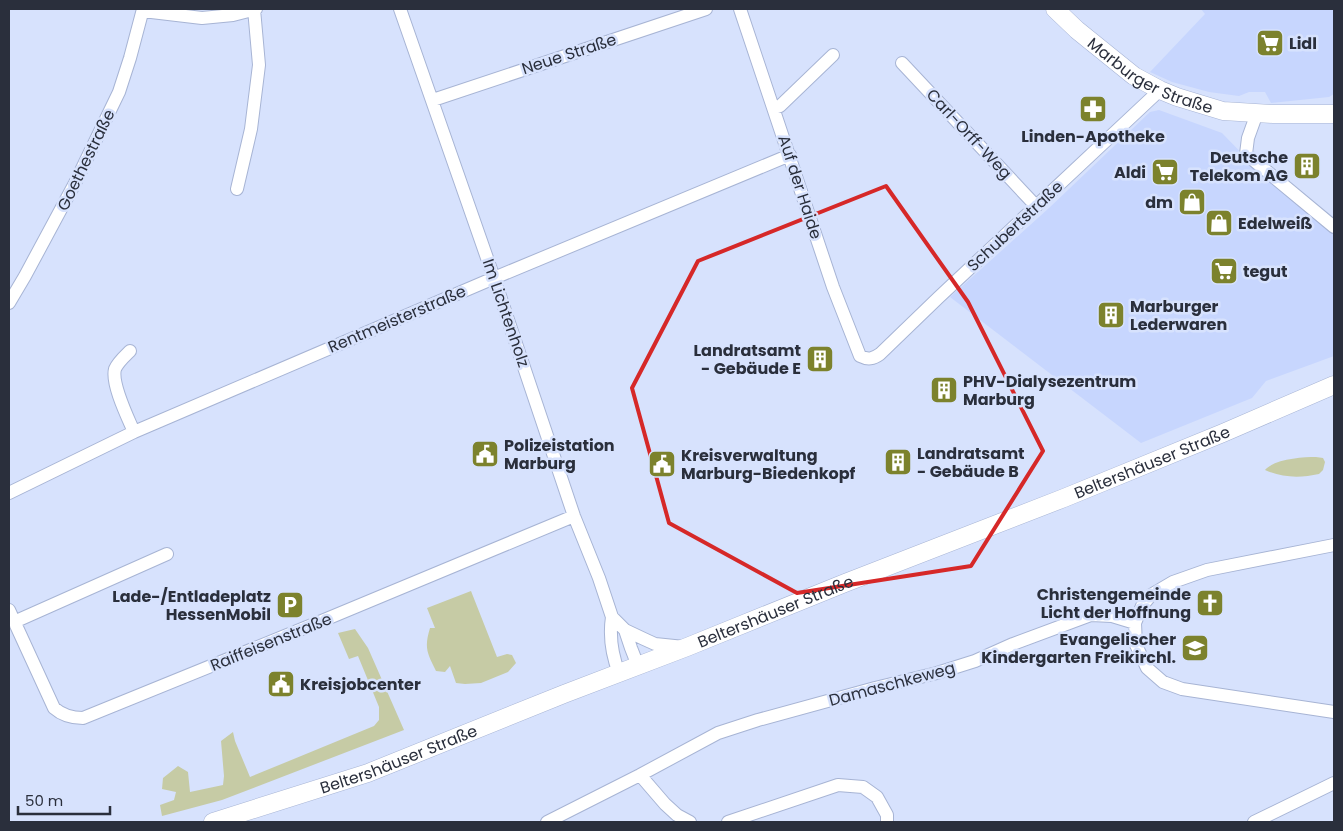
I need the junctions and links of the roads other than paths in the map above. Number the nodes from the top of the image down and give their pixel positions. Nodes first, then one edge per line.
1 (255, 9) edge
2 (400, 9) edge
3 (706, 9) edge
4 (740, 9) edge
5 (1055, 9) edge
6 (143, 10) edge
7 (833, 54) dead end
8 (902, 63) dead end
9 (1160, 90) junction
10 (432, 100) junction
11 (774, 108) junction
12 (1257, 113) junction
13 (1334, 114) edge
14 (790, 155) junction
15 (237, 189) dead end
16 (1036, 206) junction
17 (1334, 228) edge
18 (494, 278) junction
19 (9, 303) edge
20 (130, 351) dead end
21 (869, 359) joint
22 (1334, 386) edge
23 (134, 432) junction
24 (9, 493) edge
25 (574, 516) junction
26 (1334, 544) edge
27 (167, 554) dead end
28 (9, 610) edge
29 (612, 617) junction
30 (14, 622) junction
31 (1136, 623) junction
32 (626, 630) junction
33 (687, 647) junction
34 (638, 666) junction
35 (620, 673) junction
36 (1334, 712) edge
37 (640, 775) junction
38 (1334, 783) edge
39 (213, 822) edge
40 (547, 822) edge
41 (690, 822) edge
42 (728, 822) edge
43 (887, 822) edge
44 (1254, 822) edge

1 - 6 street
1 - 15 street
2 - 10 street, Im Lichtenholz
3 - 10 street, Neue Straße
4 - 11 street, Auf der Haide
5 - 9 main road, Marburger Straße
6 - 19 street, Goethestraße
7 - 11 street
8 - 16 street, Carl-Orff-Weg
9 - 12 main road, Marburger Straße
9 - 16 street, Schubertstraße
10 - 18 street, Im Lichtenholz
11 - 14 street, Auf der Haide
12 - 13 main road, Marburger Straße
12 - 17 street
14 - 18 street, Rentmeisterstraße
14 - 21 street, Auf der Haide
16 - 21 street, Schubertstraße
18 - 23 street, Rentmeisterstraße
18 - 25 street, Im Lichtenholz
20 - 23 street
22 - 33 main road, Beltershäuser Straße
23 - 24 street, Rentmeisterstraße
25 - 29 street, Im Lichtenholz
25 - 30 street, Raiffeisenstraße
26 - 31 street
27 - 30 street
28 - 30 street, Raiffeisenstraße
29 - 32 street, Im Lichtenholz
29 - 35 street, Im Lichtenholz
31 - 36 street
31 - 37 street, Damaschkeweg
32 - 33 street, Im Lichtenholz
32 - 34 street
33 - 34 main road, Beltershäuser Straße
34 - 35 main road, Beltershäuser Straße
35 - 39 main road, Beltershäuser Straße
37 - 40 street, Damaschkeweg
37 - 41 street
38 - 44 street
42 - 43 street

